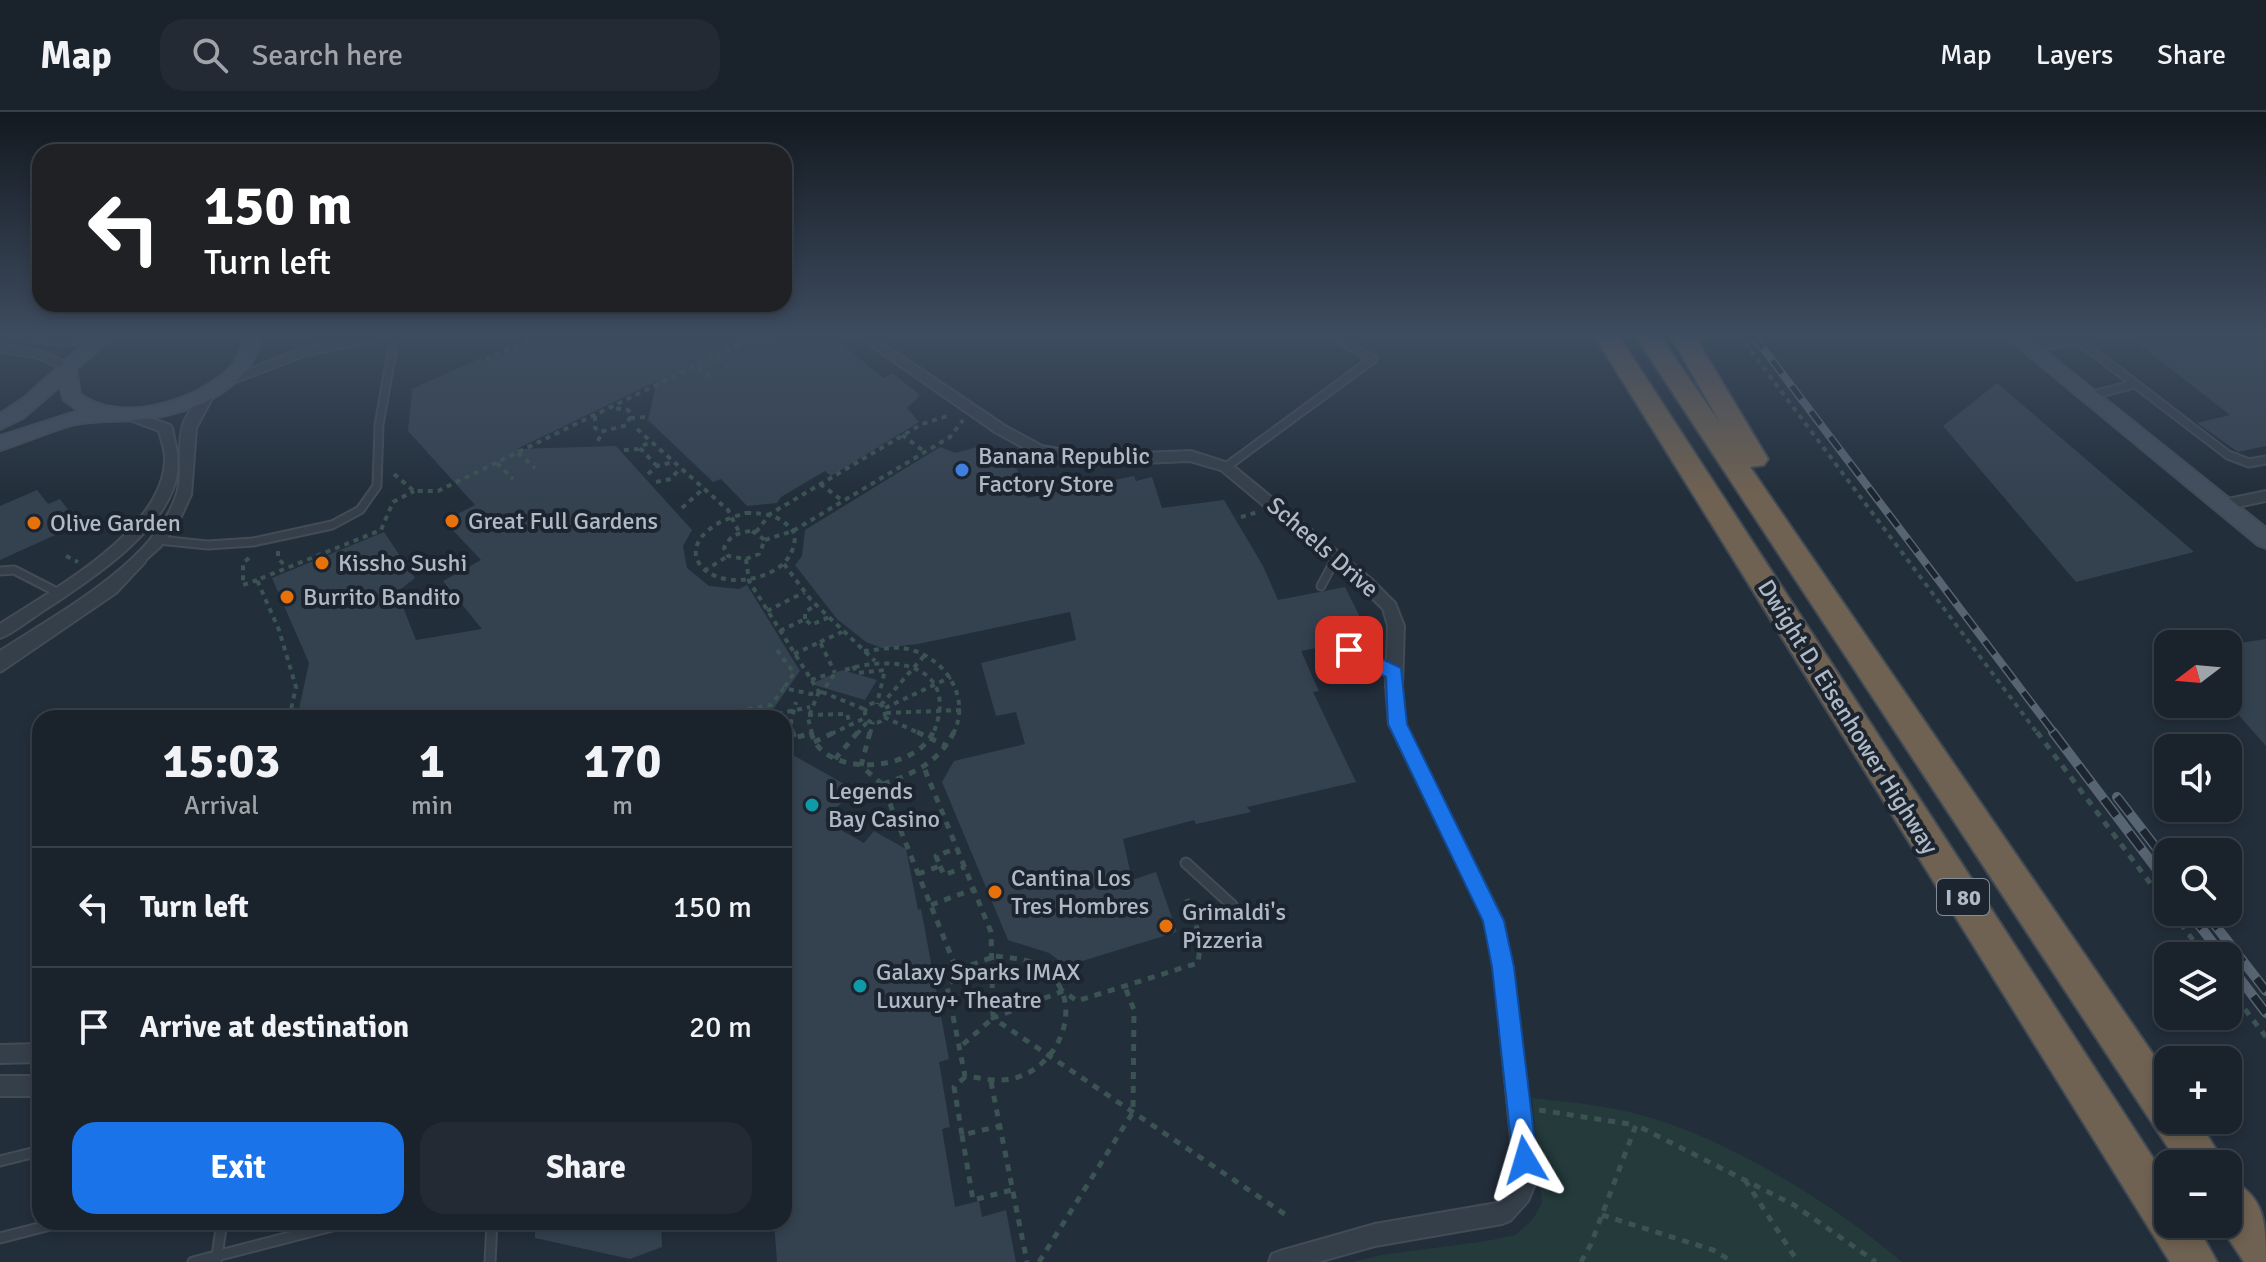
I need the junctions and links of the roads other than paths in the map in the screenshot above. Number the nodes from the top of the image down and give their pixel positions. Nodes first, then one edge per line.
1 (49, 389) edge
2 (70, 389) edge
3 (214, 389) edge
4 (385, 389) edge
5 (941, 389) edge
6 (1333, 389) edge
7 (1620, 389) edge
8 (1640, 389) edge
9 (1683, 389) edge
10 (1713, 389) edge
11 (2079, 389) edge
12 (2117, 389) edge
13 (2141, 389) edge
14 (210, 391) junction
15 (2088, 396) junction
16 (105, 414) junction
17 (129, 415) junction
18 (0, 423) edge
19 (0, 443) edge
20 (2266, 460) edge
21 (1226, 467) junction
22 (2266, 496) edge
23 (2223, 505) junction
24 (158, 540) junction
25 (2266, 540) edge
26 (146, 554) junction
27 (1336, 558) junction
28 (1800, 564) junction
29 (0, 571) edge
30 (1758, 574) junction
31 (1321, 586) dead end
32 (57, 592) junction
33 (0, 632) edge
34 (0, 647) edge
35 (1349, 650) dead end
36 (0, 659) edge
37 (0, 668) edge
38 (1394, 673) junction
39 (1186, 863) dead end
40 (1232, 905) dead end
41 (32, 1053) edge
42 (0, 1054) edge
43 (0, 1086) edge
44 (32, 1086) edge
45 (2154, 1090) edge
46 (32, 1153) edge
47 (0, 1161) edge
48 (2154, 1198) edge
49 (2242, 1221) edge
50 (32, 1230) edge
51 (221, 1230) edge
52 (319, 1230) edge
53 (492, 1230) edge
54 (0, 1238) edge
55 (2179, 1238) edge
56 (2266, 1257) edge
57 (216, 1259) edge
58 (193, 1262) edge
59 (490, 1262) edge
60 (1280, 1262) edge
61 (2195, 1262) edge

1 - 18 street
2 - 16 street
3 - 14 street
4 - 24 lane
5 - 21 street, Scheels Drive
6 - 21 lane
7 - 30 highway
8 - 30 highway, Dwight D. Eisenhower Highway / I 80
9 - 28 highway, Dwight D. Eisenhower Highway / I 80
10 - 28 highway
11 - 15 street
12 - 15 lane
13 - 20 lane
14 - 17 street
14 - 24 street
15 - 23 street
16 - 17 street
16 - 19 street
17 - 32 street
21 - 27 street, Scheels Drive
22 - 23 street
23 - 25 street
24 - 26 street
26 - 36 street
26 - 37 lane
27 - 31 lane
27 - 38 street, Scheels Drive
28 - 45 highway, Dwight D. Eisenhower Highway / I 80
29 - 32 lane
30 - 48 highway, Dwight D. Eisenhower Highway / I 80
32 - 33 street
32 - 34 street
35 - 38 lane
38 - 60 street, Scheels Drive
39 - 40 lane
41 - 42 street
43 - 44 street
46 - 47 lane
49 - 56 highway
50 - 54 lane
51 - 57 lane
52 - 57 lane
53 - 59 lane
55 - 61 highway, Dwight D. Eisenhower Highway / I 80
57 - 58 lane

